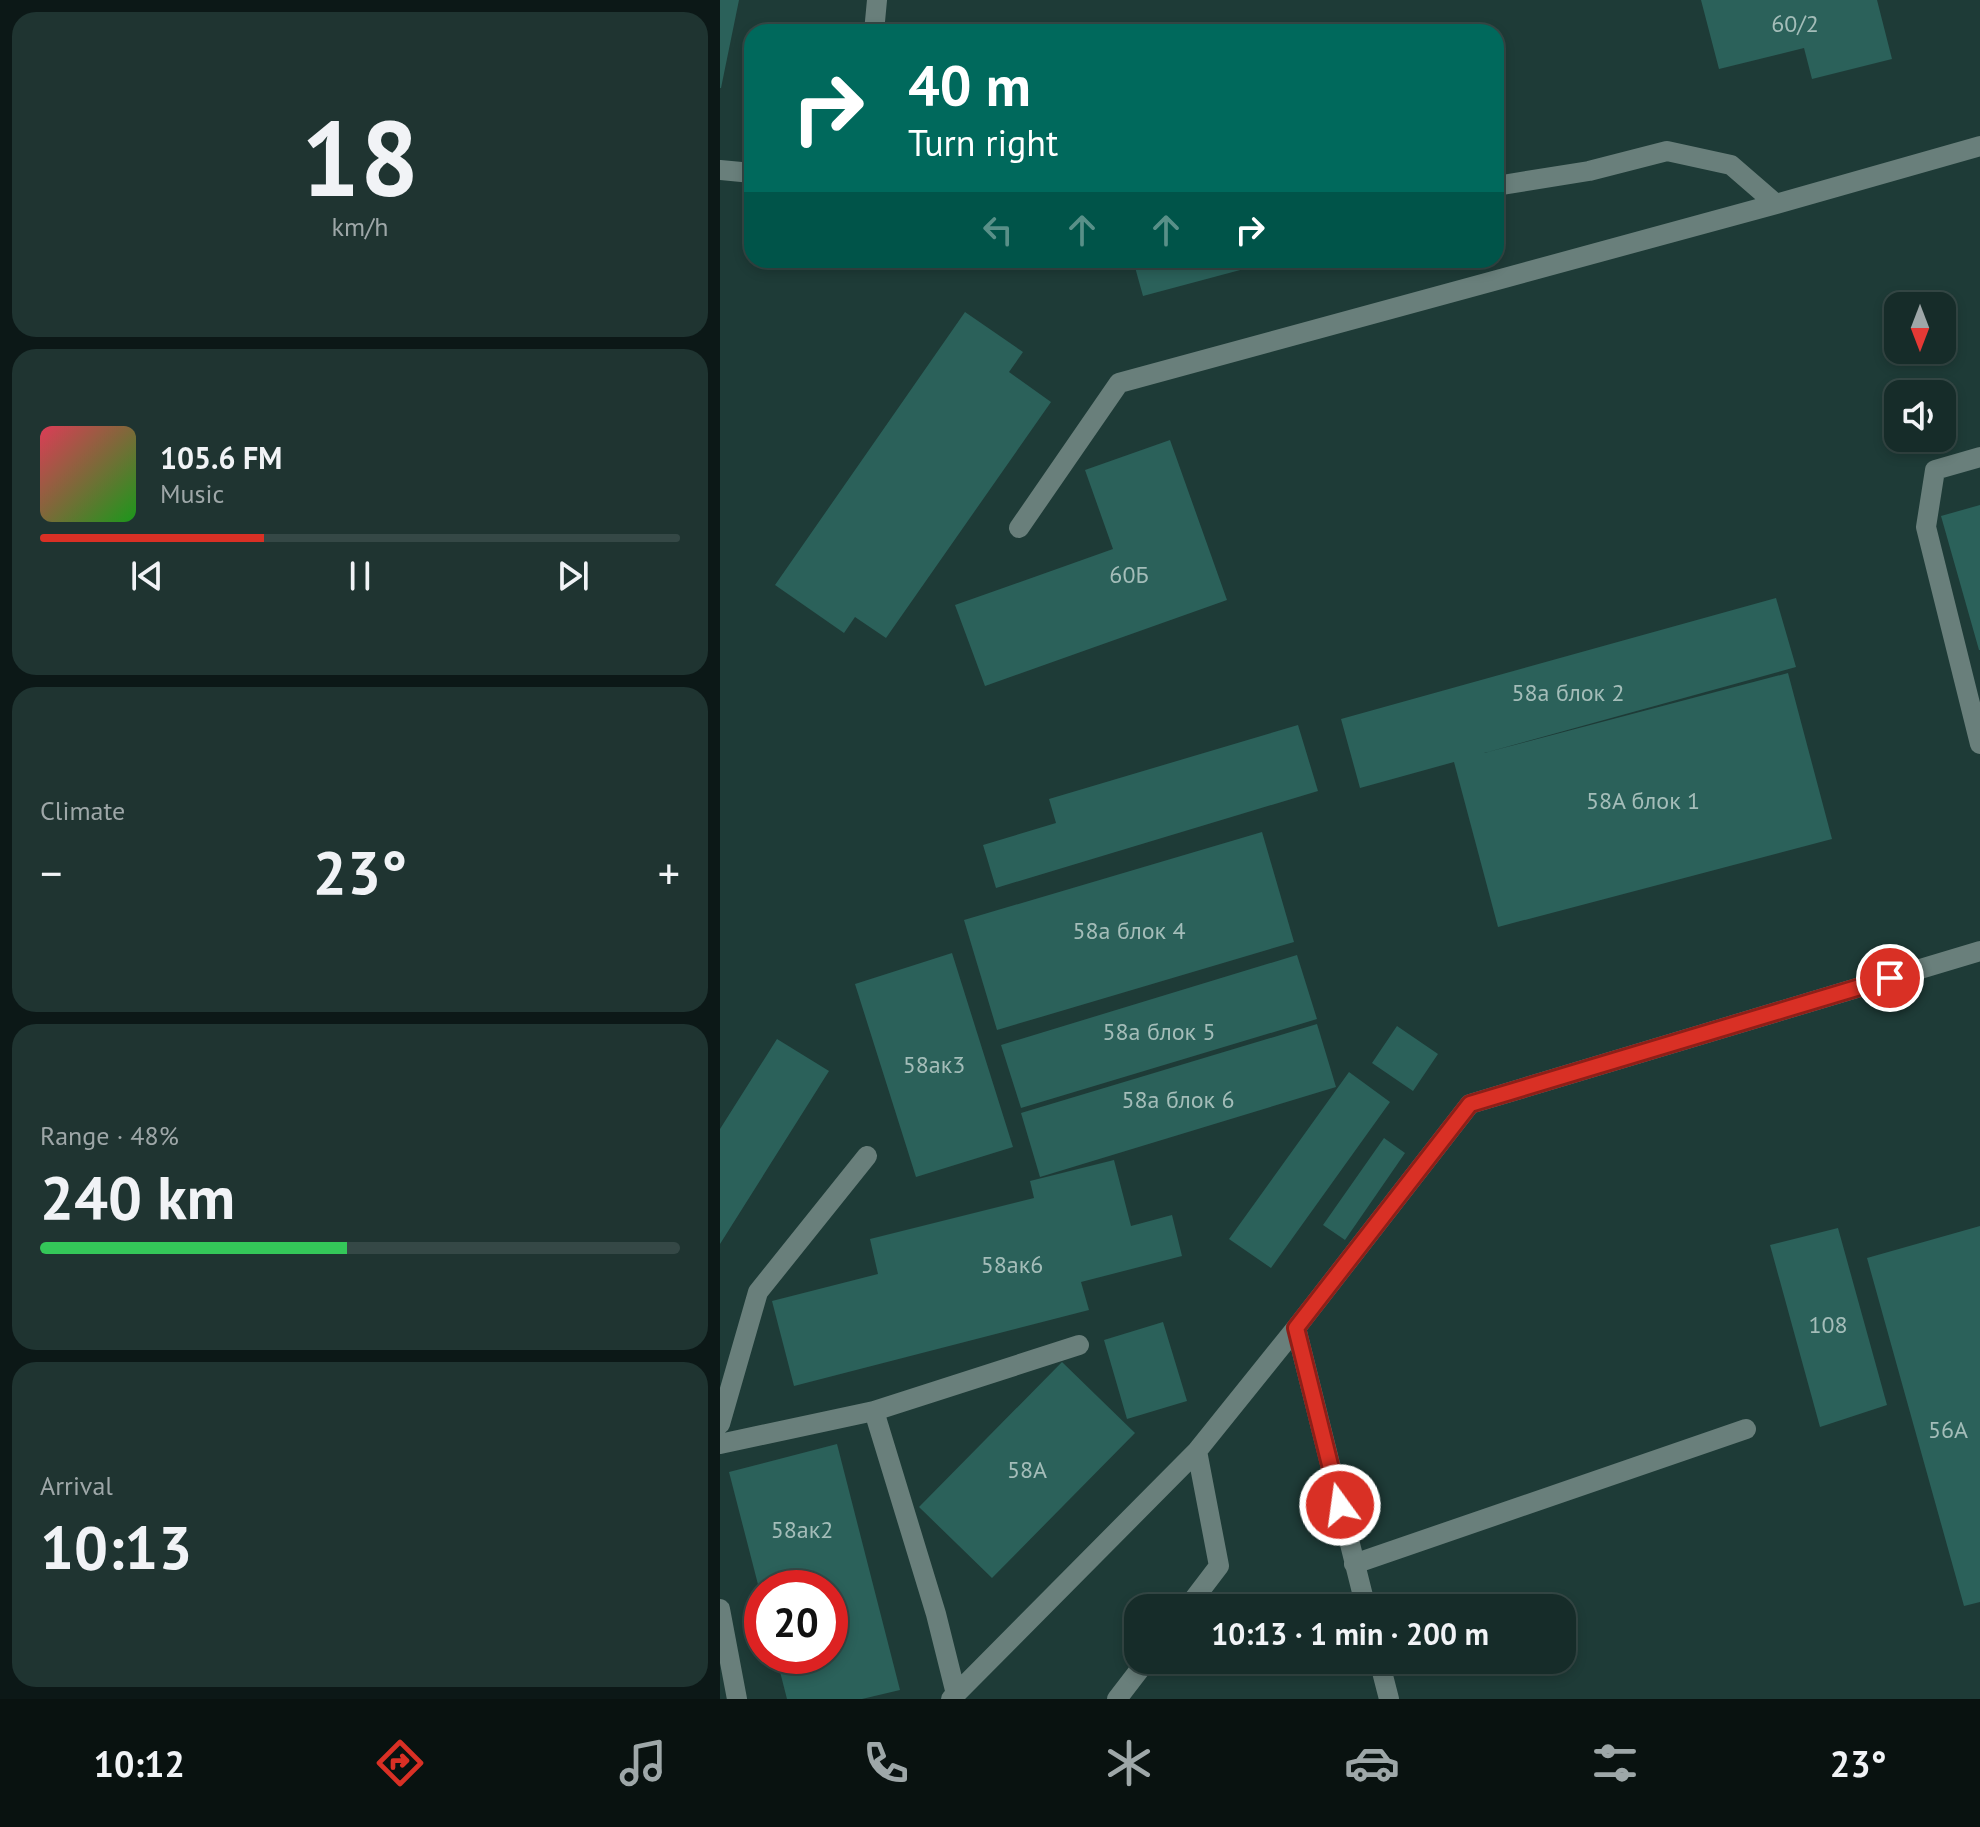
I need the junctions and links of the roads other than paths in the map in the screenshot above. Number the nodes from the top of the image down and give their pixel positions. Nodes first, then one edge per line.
1 (877, 0) edge
2 (875, 24) edge
3 (1980, 146) edge
4 (720, 170) edge
5 (744, 172) edge
6 (1504, 185) edge
7 (1776, 204) junction
8 (1980, 457) edge
9 (1019, 528) dead end
10 (1980, 744) edge
11 (1980, 951) edge
12 (867, 1156) dead end
13 (1296, 1328) junction
14 (1079, 1345) dead end
15 (874, 1411) junction
16 (720, 1424) edge
17 (1746, 1429) dead end
18 (720, 1444) edge
19 (1197, 1451) junction
20 (1354, 1564) junction
21 (1198, 1594) edge
22 (1362, 1594) edge
23 (720, 1609) edge
24 (1136, 1674) edge
25 (1383, 1674) edge
26 (954, 1697) edge
27 (737, 1699) edge
28 (1117, 1699) edge
29 (1389, 1699) edge

1 - 2 lane
3 - 7 lane
4 - 5 lane
6 - 7 lane
7 - 9 lane
8 - 10 lane
11 - 13 lane
12 - 16 lane
13 - 19 lane
13 - 20 lane
14 - 15 lane
15 - 18 lane
15 - 26 lane
17 - 20 lane
19 - 21 lane
19 - 26 lane
20 - 22 lane
23 - 27 lane
24 - 28 lane
25 - 29 lane

